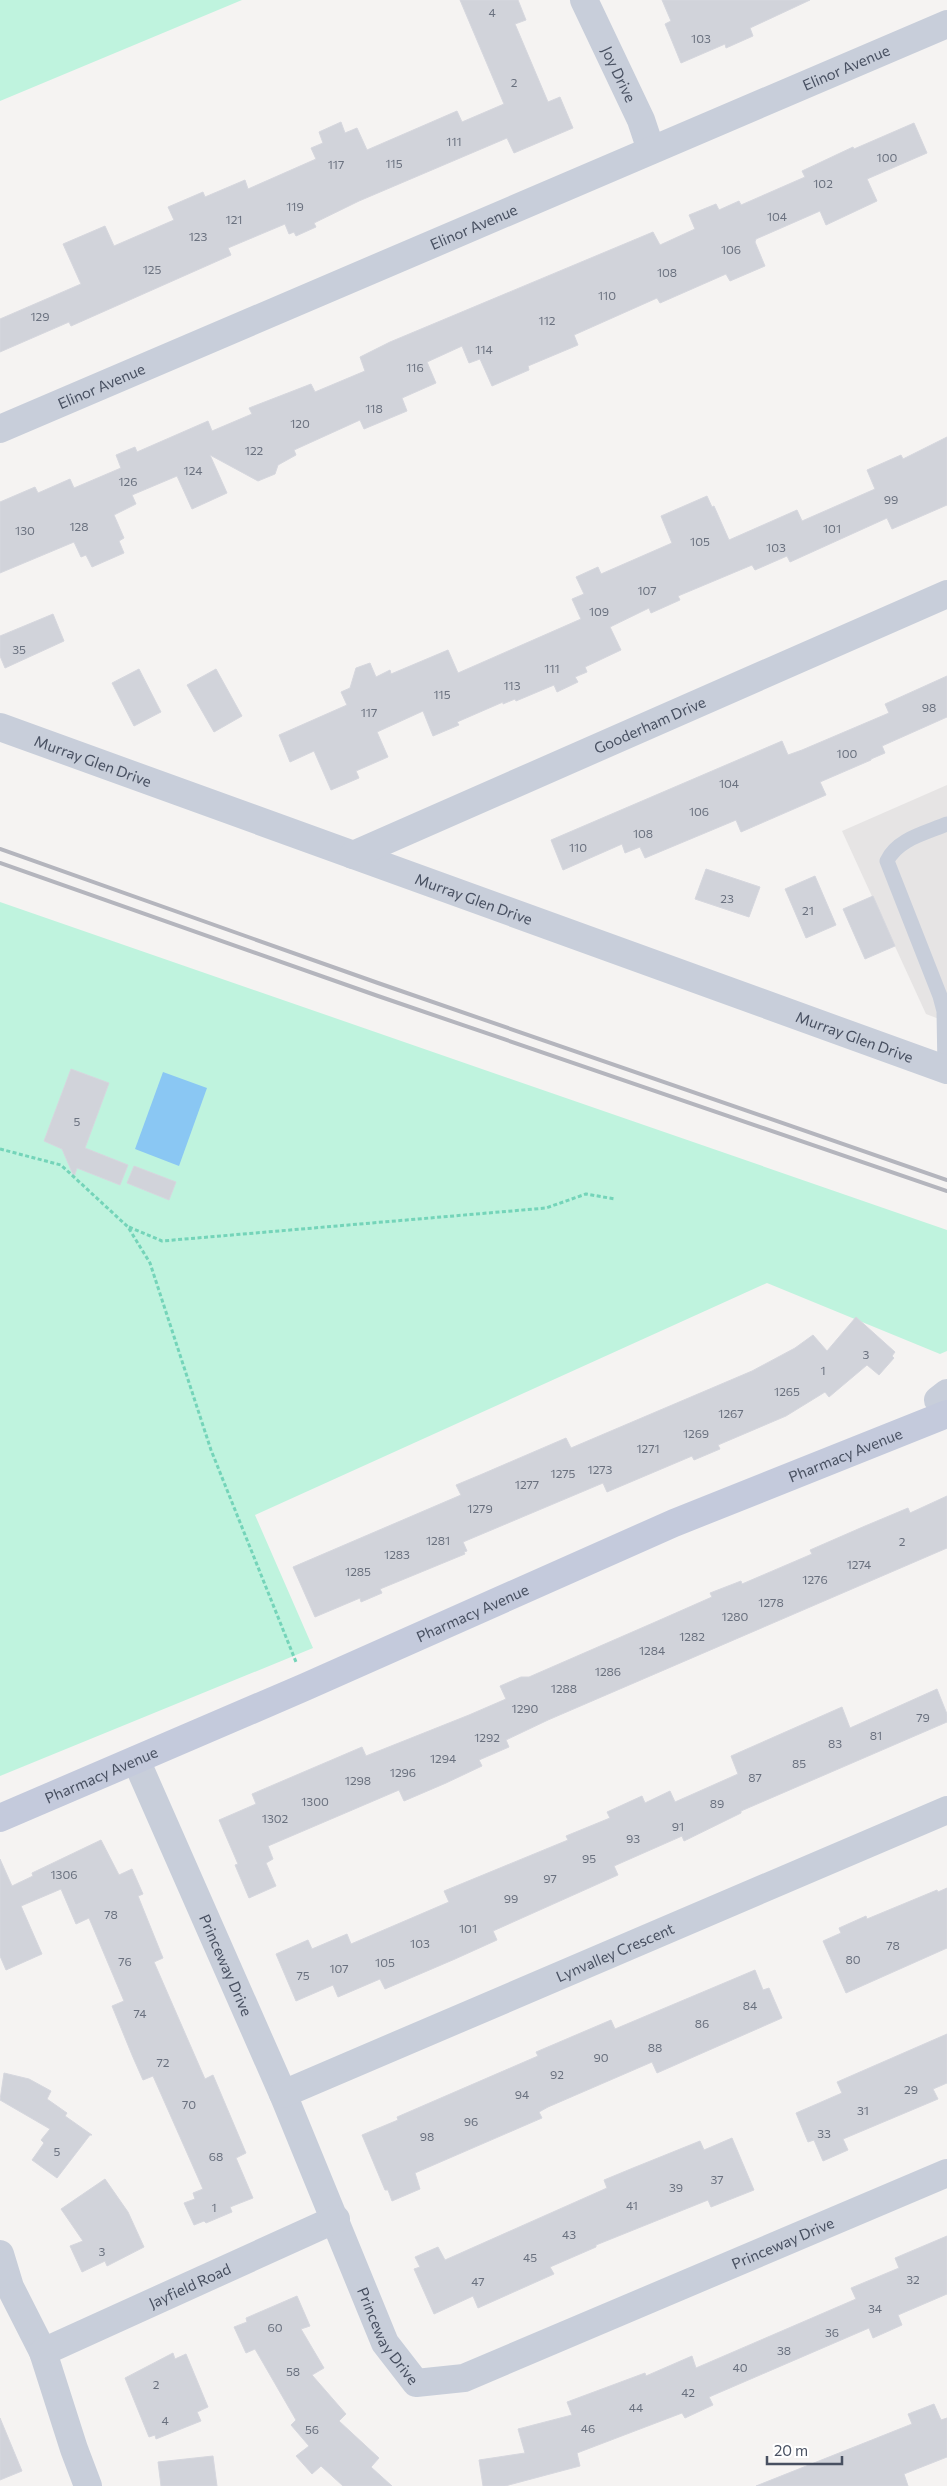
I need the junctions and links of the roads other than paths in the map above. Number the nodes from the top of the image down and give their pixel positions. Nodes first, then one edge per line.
1 (584, 0) edge
2 (947, 24) edge
3 (651, 150) junction
4 (0, 429) edge
5 (947, 594) edge
6 (0, 727) edge
7 (947, 824) edge
8 (352, 855) junction
9 (946, 1070) edge
10 (944, 1402) edge
11 (136, 1760) junction
12 (947, 1810) edge
13 (0, 1818) edge
14 (282, 2094) junction
15 (947, 2173) edge
16 (336, 2219) junction
17 (0, 2254) edge
18 (43, 2352) junction
19 (88, 2486) edge

1 - 3 street, Joy Drive
2 - 3 street, Elinor Avenue
3 - 4 street, Elinor Avenue
5 - 8 street, Gooderham Drive
6 - 8 street, Murray Glen Drive
7 - 9 lane
8 - 9 street, Murray Glen Drive
10 - 11 street, Pharmacy Avenue
11 - 13 street, Pharmacy Avenue
11 - 14 street, Princeway Drive
12 - 14 street, Lynvalley Crescent
14 - 16 street, Princeway Drive
15 - 16 street, Princeway Drive
16 - 18 street, Jayfield Road
17 - 18 street
18 - 19 street

